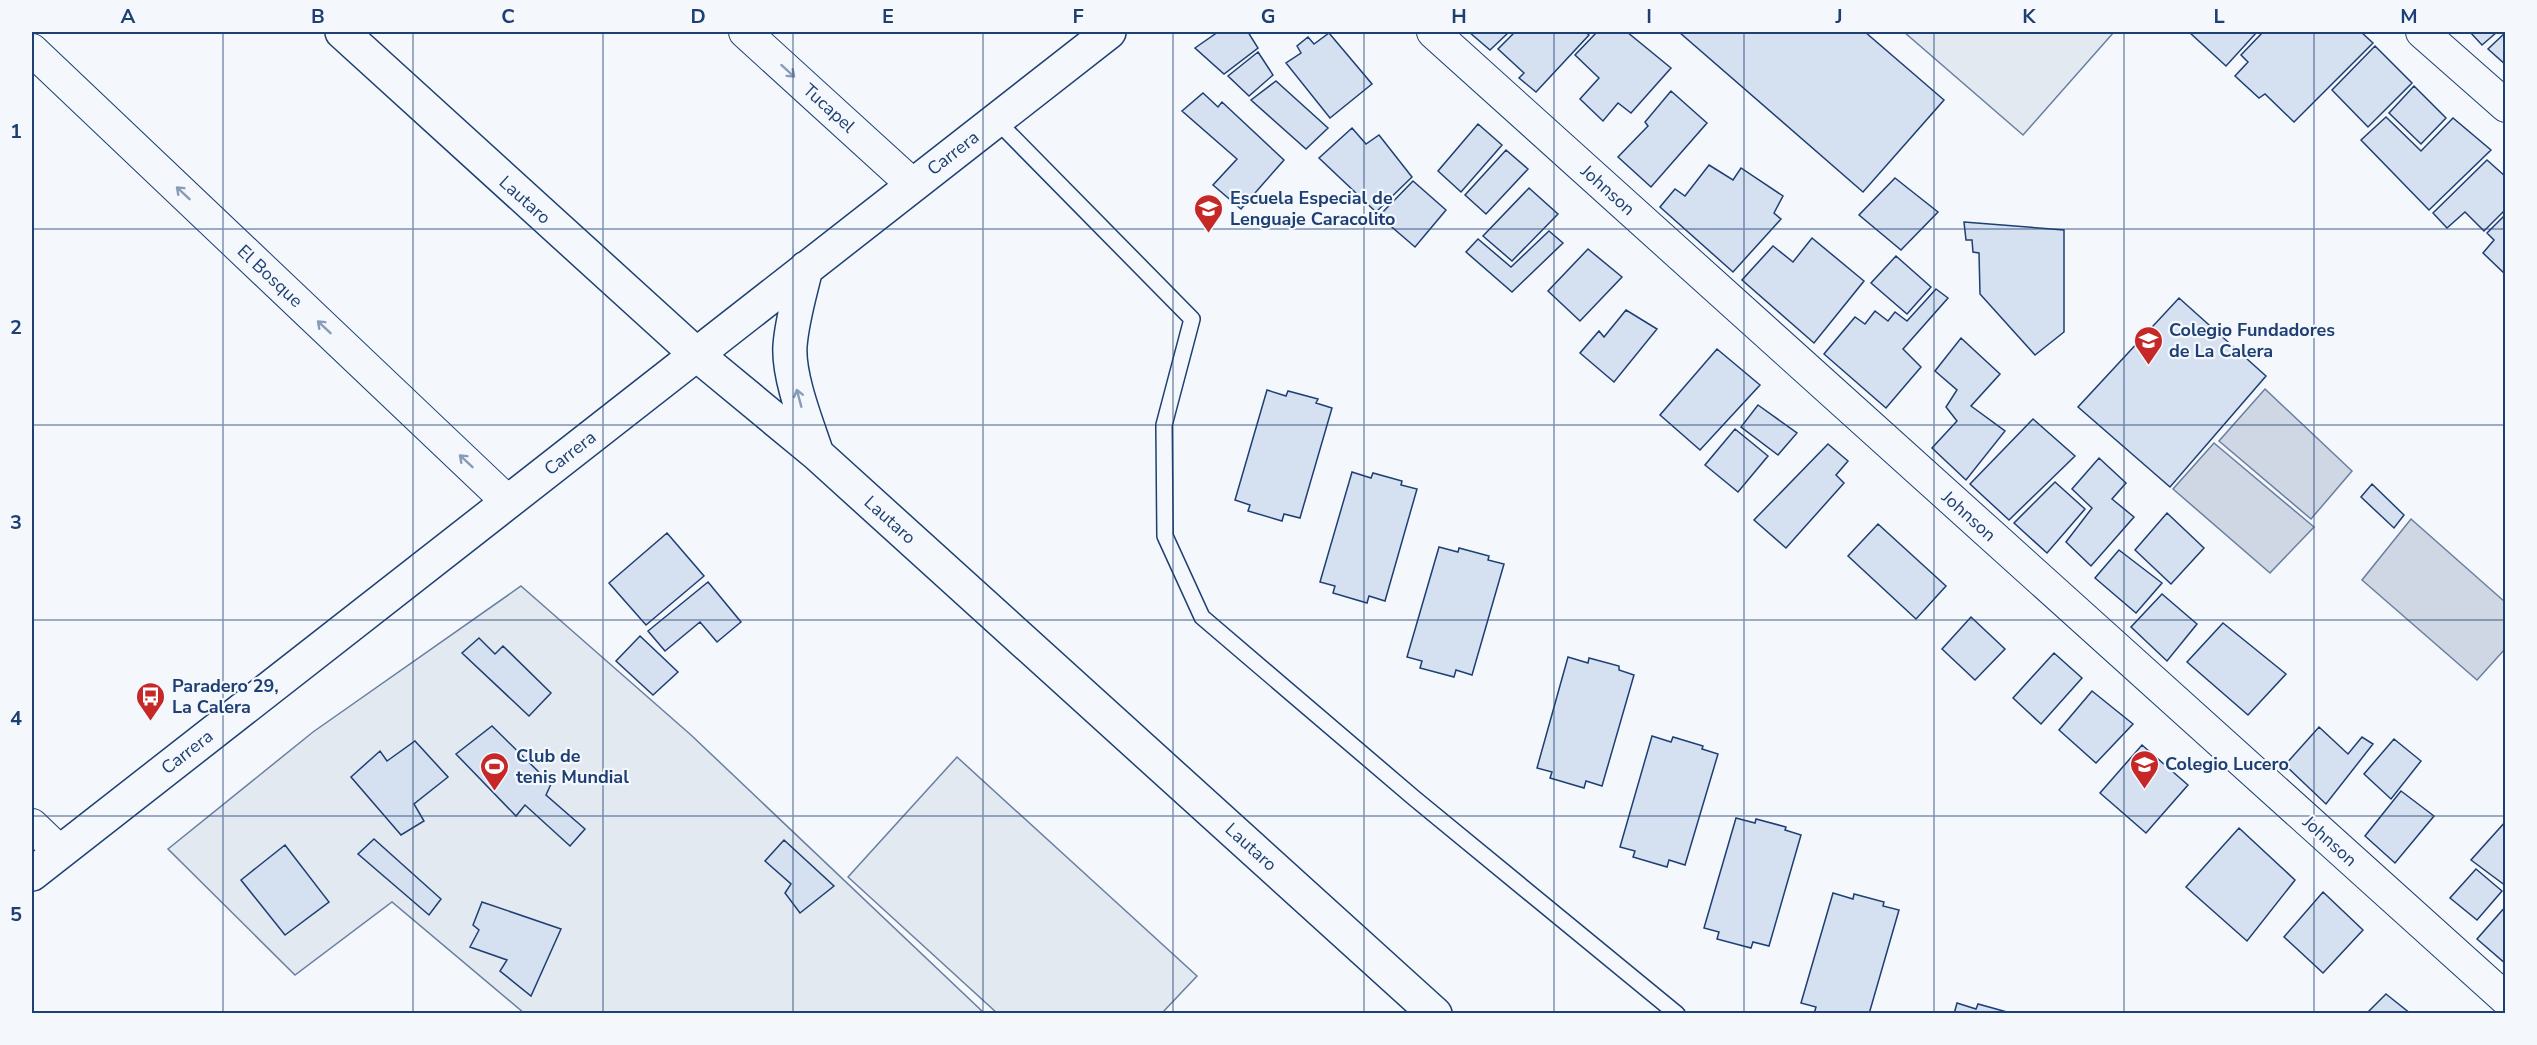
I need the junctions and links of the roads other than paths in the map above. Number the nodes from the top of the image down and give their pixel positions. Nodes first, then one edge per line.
1 (342, 32) edge
2 (745, 32) edge
3 (1109, 32) edge
4 (1433, 32) edge
5 (2422, 32) edge
6 (32, 50) edge
7 (2505, 106) edge
8 (996, 120) junction
9 (913, 185) junction
10 (807, 268) junction
11 (696, 354) junction
12 (817, 454) junction
13 (508, 502) junction
14 (32, 825) edge
15 (60, 852) junction
16 (32, 874) edge
17 (2505, 999) edge
18 (1435, 1014) edge
19 (1677, 1014) edge

1 - 11 main road, Lautaro
2 -> 9 street, Tucapel
3 - 8 main road, Carrera
4 - 17 street, Johnson
5 - 7 street
13 -> 6 street, El Bosque
8 - 9 main road, Carrera
8 - 19 lane
9 - 10 main road, Carrera
10 - 11 main road, Carrera
12 -> 10 main road
11 - 12 main road, Lautaro
11 - 13 main road, Carrera
12 - 18 main road, Lautaro
13 - 15 main road, Carrera
14 - 15 street
15 - 16 main road, Carrera

